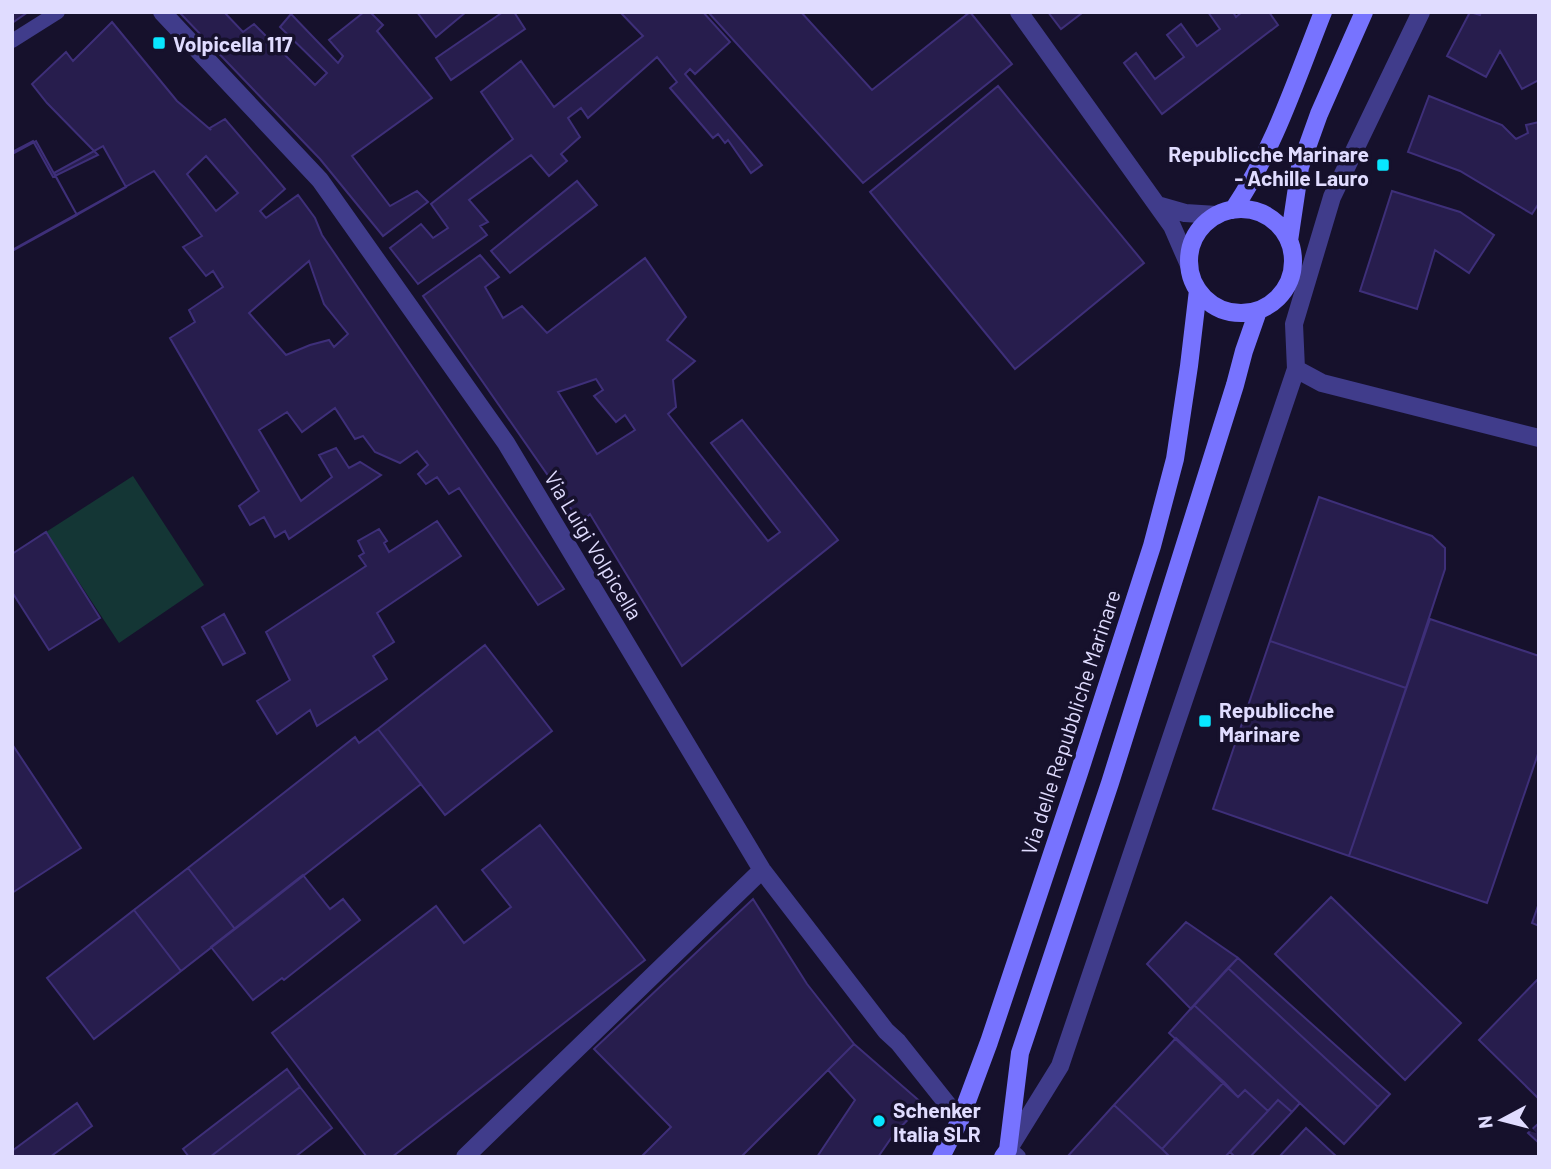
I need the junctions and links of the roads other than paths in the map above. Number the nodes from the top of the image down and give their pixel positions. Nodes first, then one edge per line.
1 (58, 12) edge
2 (162, 12) edge
3 (1020, 12) edge
4 (1323, 12) edge
5 (1364, 12) edge
6 (1421, 12) edge
7 (12, 41) edge
8 (1157, 205) junction
9 (1225, 213) junction
10 (1289, 241) junction
11 (1189, 265) junction
12 (1198, 290) junction
13 (1258, 311) junction
14 (1296, 369) junction
15 (1539, 438) edge
16 (762, 870) junction
17 (960, 1120) junction
18 (1009, 1154) edge
19 (465, 1157) edge
20 (941, 1157) edge

1 - 7 lane
2 - 16 street, Via Luigi Volpicella
3 - 8 street
4 - 9 main road
5 - 10 main road
6 - 14 street
8 - 9 street
8 - 11 street
9 - 10 main road
9 - 11 main road
10 - 13 main road
11 - 12 main road, Via delle Repubbliche Marinare
12 - 13 main road
12 - 17 main road, Via delle Repubbliche Marinare
13 - 18 main road
14 - 15 street
14 - 18 street
16 - 17 street, Via Luigi Volpicella
16 - 19 street
17 - 20 main road, Via delle Repubbliche Marinare

